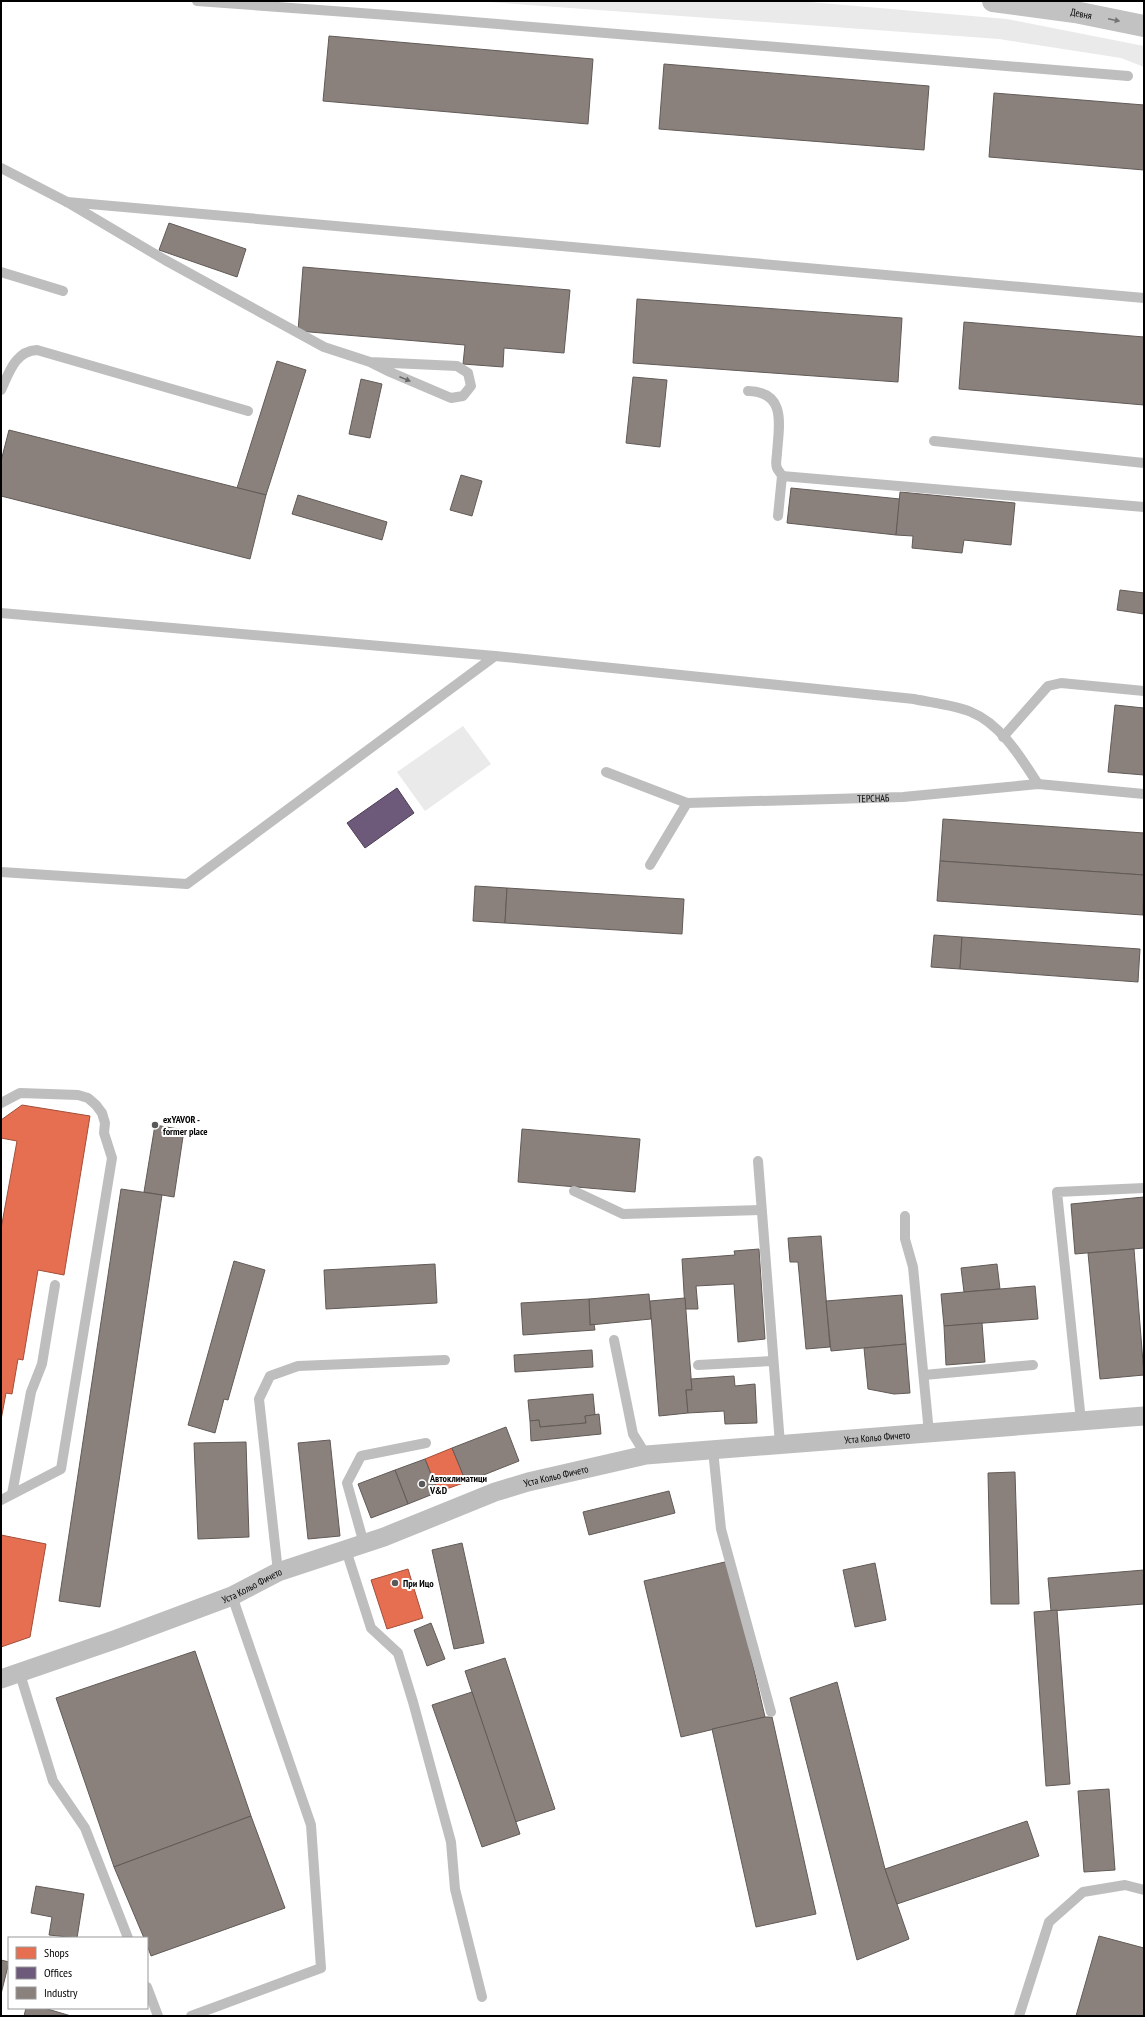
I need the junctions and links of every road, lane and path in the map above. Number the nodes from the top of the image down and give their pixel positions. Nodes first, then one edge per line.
1 (197, 1) edge
2 (993, 1) edge
3 (1144, 26) edge
4 (1128, 76) dead end
5 (1, 168) edge
6 (67, 202) junction
7 (1, 272) edge
8 (63, 291) dead end
9 (1144, 298) edge
10 (370, 362) junction
11 (1, 390) edge
12 (748, 391) dead end
13 (248, 411) dead end
14 (934, 441) dead end
15 (1144, 463) edge
16 (782, 476) junction
17 (1144, 507) edge
18 (778, 516) dead end
19 (1, 613) edge
20 (495, 656) junction
21 (1144, 691) edge
22 (1003, 737) junction
23 (606, 772) dead end
24 (1038, 784) junction
25 (1144, 794) edge
26 (687, 803) junction
27 (650, 865) dead end
28 (1, 872) edge
29 (1, 1103) edge
30 (758, 1161) dead end
31 (1144, 1188) edge
32 (574, 1191) dead end
33 (762, 1210) junction
34 (905, 1216) dead end
35 (55, 1285) dead end
36 (614, 1340) dead end
37 (445, 1360) dead end
38 (774, 1361) junction
39 (698, 1364) dead end
40 (1032, 1365) dead end
41 (924, 1375) junction
42 (1144, 1416) edge
43 (1081, 1421) junction
44 (929, 1433) junction
45 (426, 1443) dead end
46 (780, 1444) junction
47 (713, 1450) junction
48 (646, 1455) junction
49 (12, 1494) junction
50 (1, 1500) edge
51 (364, 1544) junction
52 (346, 1550) junction
53 (278, 1572) junction
54 (232, 1596) junction
55 (20, 1674) junction
56 (1, 1679) edge
57 (771, 1712) dead end
58 (1144, 1890) edge
59 (128, 1937) edge
60 (148, 1990) edge
61 (482, 1996) dead end
62 (158, 2016) edge
63 (191, 2016) edge
64 (1020, 2016) edge

1 - 4 lane
2 -> 3 main road, Девня
5 - 6 lane
6 - 9 lane
6 - 10 lane
7 - 8 lane
10 -> 10 lane
11 - 13 lane
12 - 16 lane
14 - 15 lane
16 - 17 lane
16 - 18 lane
19 - 20 lane
20 - 22 lane
20 - 28 lane
21 - 22 lane
22 - 24 lane
23 - 26 lane, ТЕРСНАБ
24 - 25 lane, ТЕРСНАБ
24 - 26 lane, ТЕРСНАБ
26 - 27 lane
29 - 49 lane
30 - 33 lane
31 - 43 lane
32 - 33 lane
33 - 38 lane
34 - 41 lane
35 - 49 lane
36 - 48 lane
37 - 53 lane
38 - 39 lane
38 - 46 lane
40 - 41 lane
41 - 44 lane
42 - 43 street, Уста Кольо Фичето
43 - 44 street, Уста Кольо Фичето
44 - 46 street, Уста Кольо Фичето
45 - 51 lane
46 - 47 street, Уста Кольо Фичето
47 - 48 street, Уста Кольо Фичето
47 - 57 lane
48 - 51 street, Уста Кольо Фичето
49 - 50 lane
51 - 52 street, Уста Кольо Фичето
52 - 53 street, Уста Кольо Фичето
52 - 61 lane
53 - 54 street, Уста Кольо Фичето
54 - 55 street, Уста Кольо Фичето
54 - 63 lane
55 - 56 street, Уста Кольо Фичето
55 - 59 lane
58 - 64 lane
60 - 62 lane

